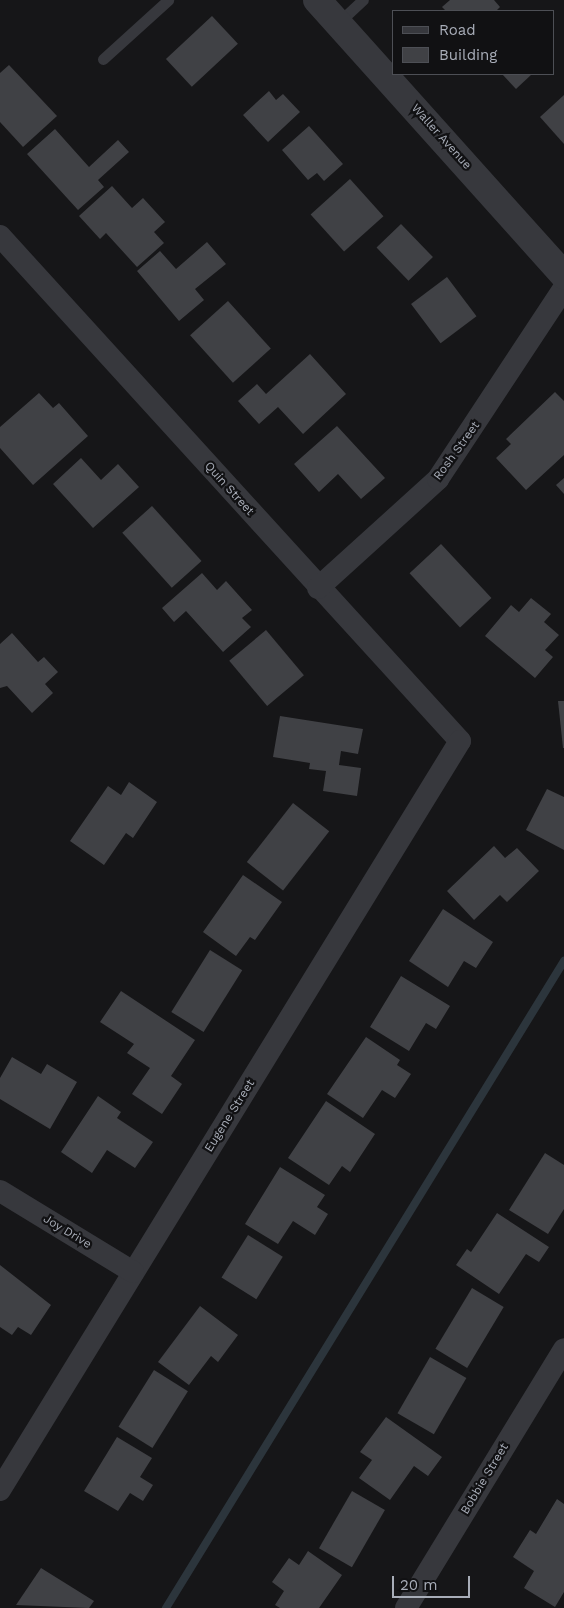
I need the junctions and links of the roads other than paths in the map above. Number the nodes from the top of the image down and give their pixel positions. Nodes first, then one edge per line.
1 (168, 0) edge
2 (318, 0) edge
3 (363, 0) edge
4 (338, 23) junction
5 (102, 59) dead end
6 (0, 236) edge
7 (564, 274) edge
8 (564, 288) edge
9 (318, 588) junction
10 (460, 742) joint
11 (0, 1192) edge
12 (133, 1272) junction
13 (563, 1354) edge
14 (0, 1490) edge
15 (406, 1608) edge

1 - 5 lane
2 - 4 street, Waller Avenue
3 - 4 lane
4 - 7 street, Waller Avenue
6 - 9 street, Quin Street
8 - 9 street, Rosh Street
9 - 10 street, Quin Street
10 - 12 street, Eugene Street
11 - 12 street, Joy Drive
12 - 14 street, Eugene Street
13 - 15 street, Bobbie Street

